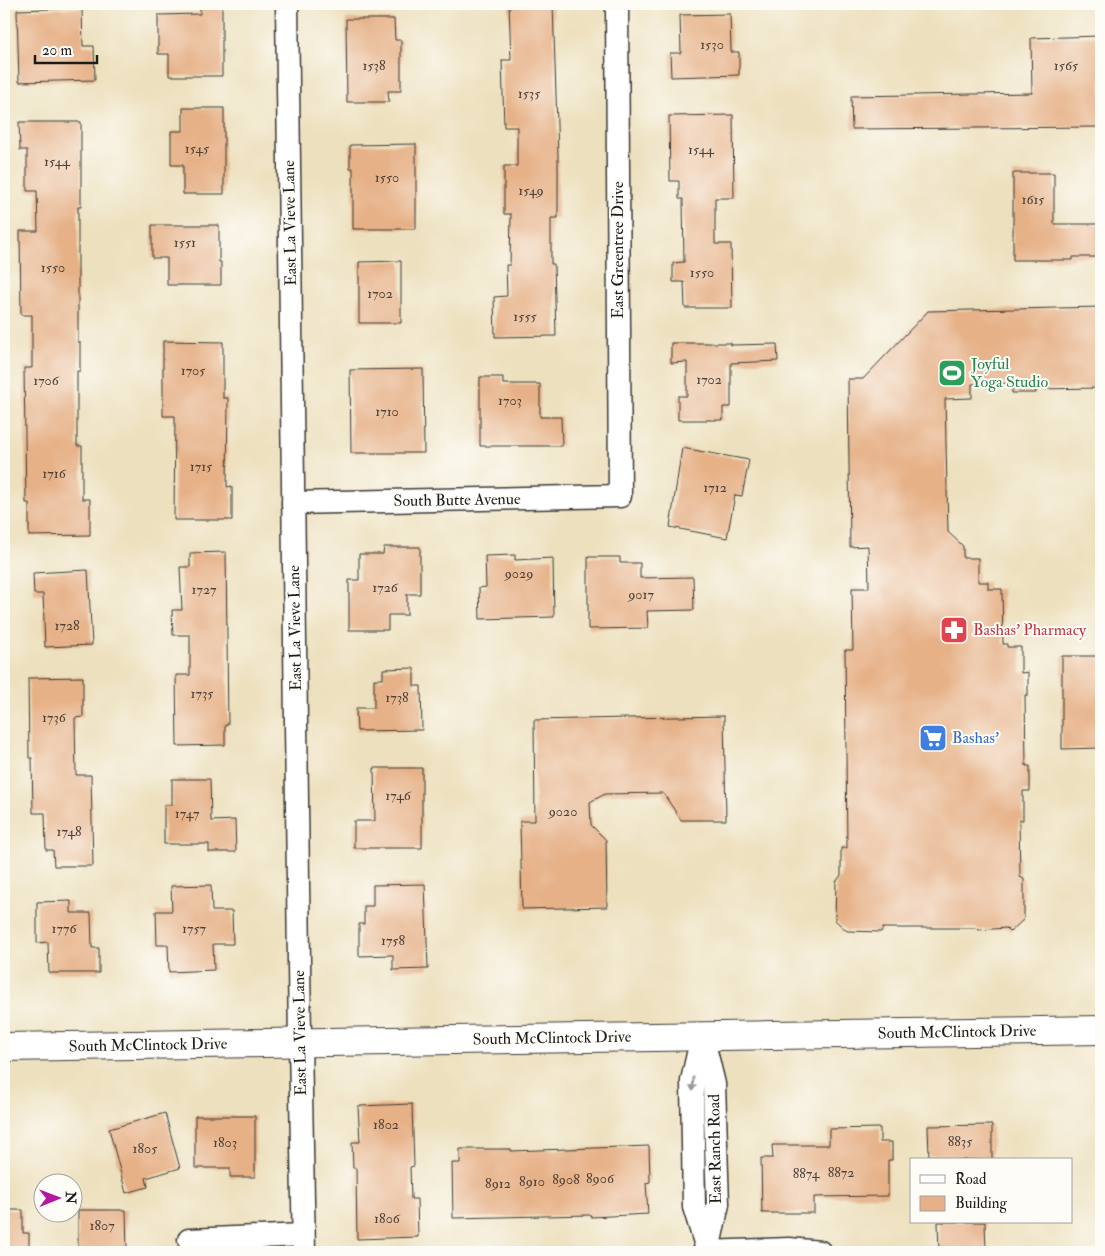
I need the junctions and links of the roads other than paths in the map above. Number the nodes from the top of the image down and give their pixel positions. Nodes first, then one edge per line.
1 (287, 4) edge
2 (617, 4) edge
3 (620, 496) joint
4 (293, 503) junction
5 (1101, 1030) edge
6 (702, 1036) junction
7 (300, 1042) junction
8 (4, 1047) edge
9 (189, 1240) dead end
10 (304, 1244) edge
11 (789, 1251) edge
12 (704, 1252) edge
13 (708, 1252) edge
14 (820, 1252) edge

1 - 4 street, East La Vieve Lane
2 - 3 street, East Greentree Drive
3 - 4 street, South Butte Avenue
4 - 7 street, East La Vieve Lane
5 - 6 main road, South McClintock Drive
6 - 7 main road, South McClintock Drive
6 - 13 street, East Ranch Road
7 - 8 main road, South McClintock Drive
7 - 10 street, East La Vieve Lane
9 - 10 street
11 - 13 street
11 - 14 street
12 - 13 street

